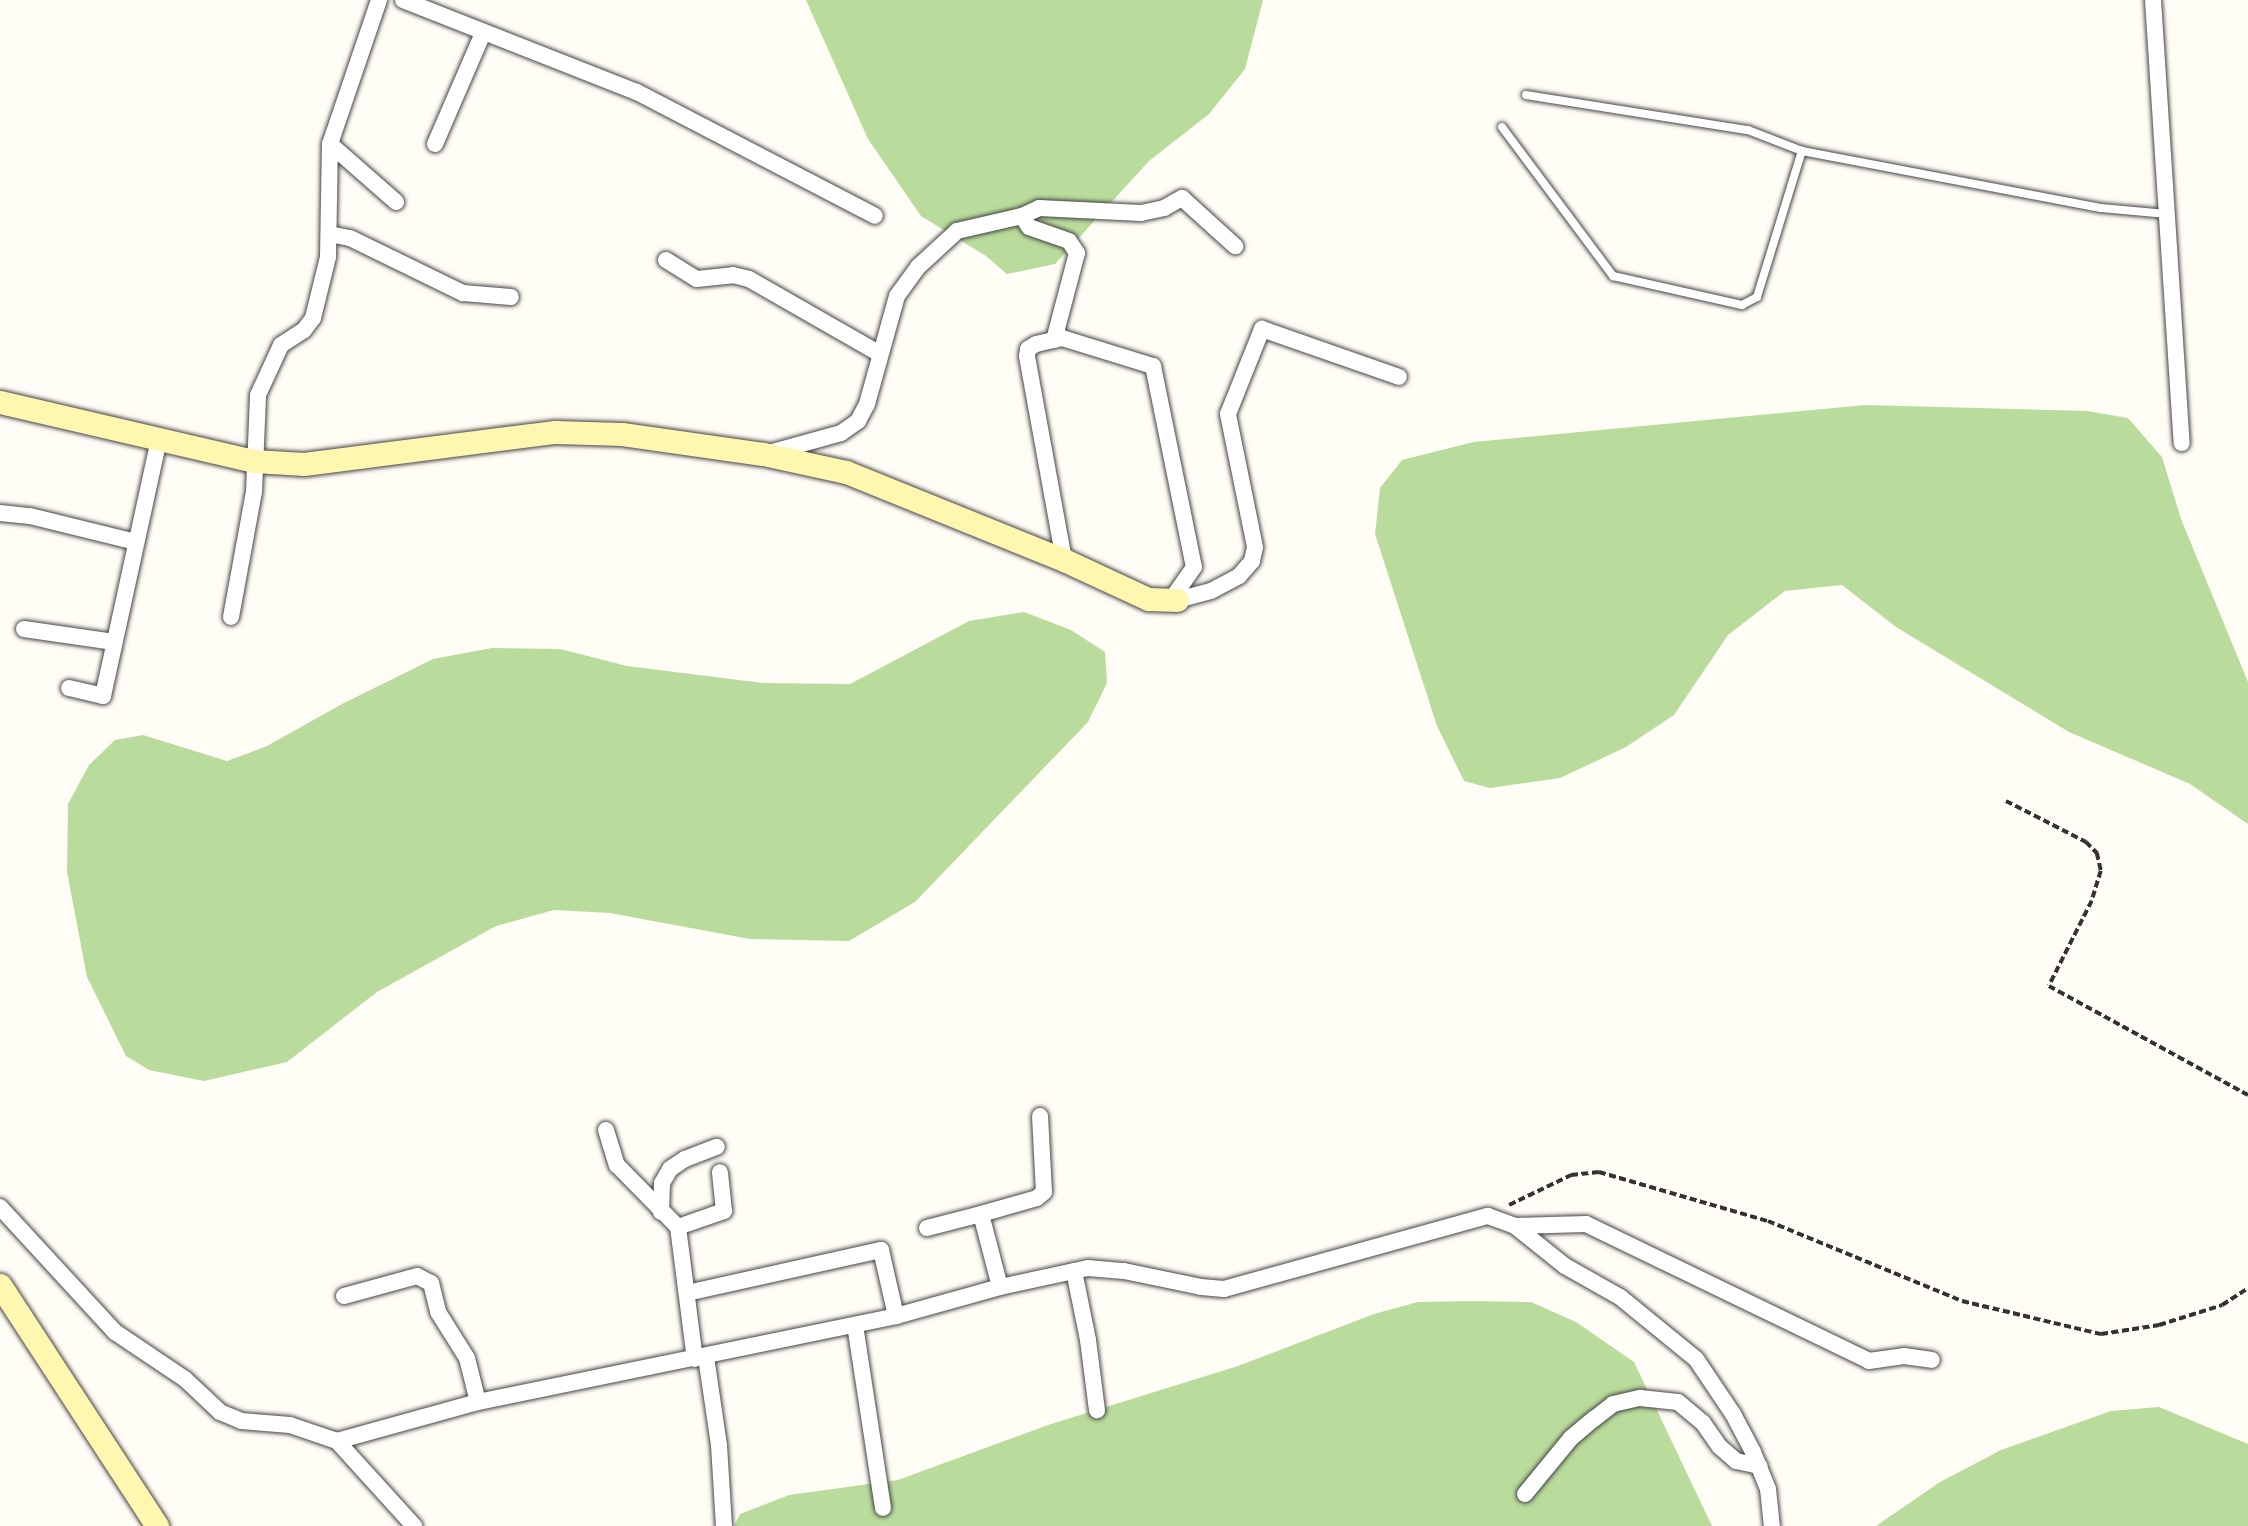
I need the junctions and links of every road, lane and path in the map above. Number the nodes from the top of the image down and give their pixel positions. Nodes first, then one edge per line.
1 (379, 0) edge
2 (403, 0) edge
3 (2153, 0) edge
4 (483, 33) junction
5 (1526, 95) dead end
6 (1502, 127) dead end
7 (330, 144) junction
8 (435, 144) dead end
9 (1802, 151) junction
10 (396, 202) dead end
11 (2167, 214) junction
12 (875, 216) dead end
13 (1021, 216) junction
14 (328, 234) junction
15 (1235, 246) dead end
16 (666, 260) dead end
17 (511, 297) dead end
18 (1054, 340) junction
19 (880, 354) junction
20 (1399, 377) dead end
21 (0, 402) edge
22 (159, 439) junction
23 (2182, 443) dead end
24 (763, 454) junction
25 (254, 461) junction
26 (0, 513) edge
27 (136, 542) junction
28 (1064, 560) junction
29 (1174, 600) junction
30 (231, 617) dead end
31 (24, 629) dead end
32 (114, 642) junction
33 (69, 688) dead end
34 (2006, 801) dead end
35 (2248, 1095) edge
36 (1040, 1116) dead end
37 (606, 1130) dead end
38 (717, 1147) dead end
39 (720, 1172) dead end
40 (0, 1207) edge
41 (662, 1212) junction
42 (981, 1214) junction
43 (1488, 1216) junction
44 (1515, 1226) junction
45 (678, 1227) junction
46 (928, 1228) dead end
47 (1074, 1271) junction
48 (0, 1285) edge
49 (1000, 1287) junction
50 (2248, 1288) edge
51 (687, 1293) junction
52 (344, 1296) dead end
53 (896, 1316) junction
54 (855, 1325) junction
55 (700, 1358) junction
56 (1932, 1360) dead end
57 (478, 1402) junction
58 (1097, 1410) dead end
59 (337, 1441) junction
60 (1759, 1466) junction
61 (1525, 1494) dead end
62 (883, 1508) dead end
63 (157, 1526) edge
64 (414, 1526) edge
65 (724, 1526) edge
66 (1772, 1526) edge

1 - 7 street
2 - 4 street
3 - 11 street
4 - 8 street
4 - 12 street
5 - 9 lane
6 - 9 lane
7 - 10 street
7 - 14 street
9 - 11 lane
11 - 23 street
13 - 15 street
13 - 18 street
13 - 19 street
14 - 17 street
14 - 25 street
16 - 19 street
18 - 28 street
18 - 29 street
19 - 24 street
20 - 29 street
21 - 22 street
22 - 25 street
22 - 27 street
24 - 25 street
24 - 28 street
25 - 30 street
26 - 27 street
27 - 32 street
28 - 29 street
31 - 32 street
32 - 33 street
34 - 35 path
36 - 42 street
37 - 41 street
38 - 41 street
39 - 45 street
40 - 59 street
41 - 45 street
42 - 46 street
42 - 49 street
43 - 44 street
43 - 47 street
43 - 50 path
44 - 56 street
44 - 60 street
45 - 51 street
47 - 49 street
47 - 58 street
48 - 63 street
49 - 53 street
51 - 53 street
51 - 55 street
52 - 57 street
53 - 54 street
54 - 55 street
54 - 62 street
55 - 57 street
55 - 65 street
57 - 59 street
59 - 64 street
60 - 61 street
60 - 66 street

